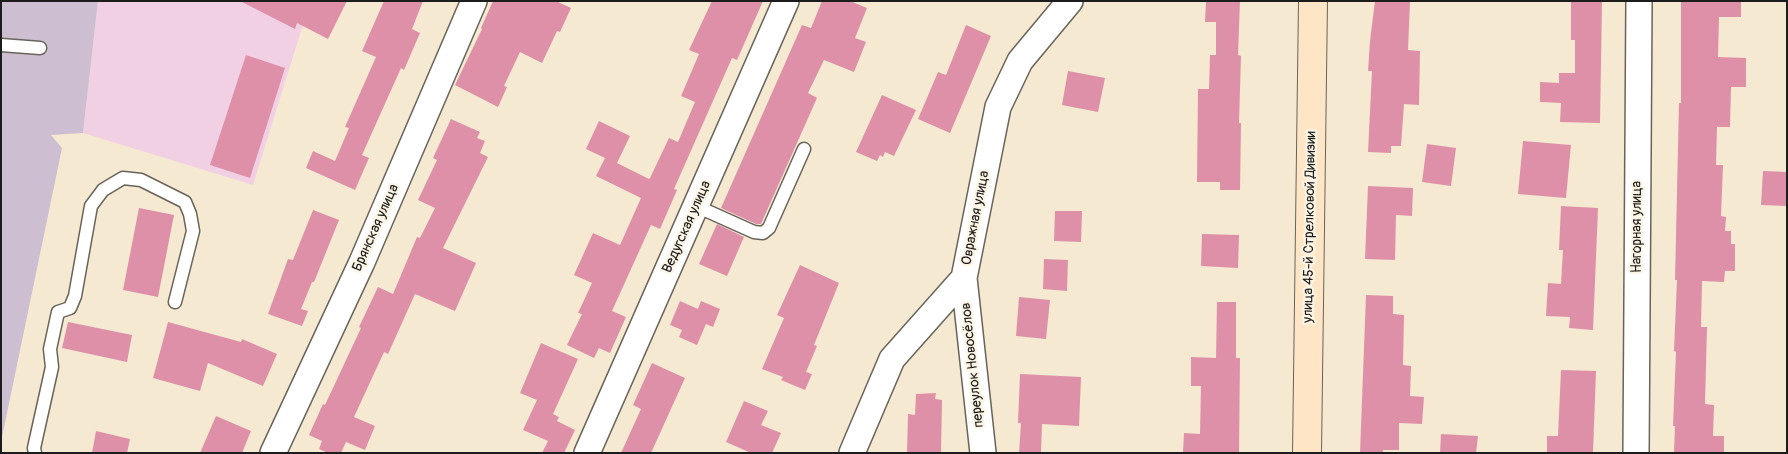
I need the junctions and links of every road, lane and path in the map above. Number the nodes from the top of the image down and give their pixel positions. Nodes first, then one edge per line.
1 (474, 1) edge
2 (786, 1) edge
3 (1070, 1) edge
4 (1313, 1) edge
5 (1638, 1) edge
6 (1, 45) edge
7 (40, 48) dead end
8 (804, 149) dead end
9 (696, 206) junction
10 (964, 278) junction
11 (175, 302) dead end
12 (35, 453) edge
13 (273, 453) edge
14 (587, 453) edge
15 (852, 453) edge
16 (983, 453) edge
17 (1307, 453) edge
18 (1636, 453) edge

1 - 13 street, Брянская улица
2 - 9 street, Ведугская улица
3 - 10 street, Овражная улица
4 - 17 main road, улица 45-й Стрелковой Дивизии
5 - 18 street, Нагорная улица
6 - 7 lane
8 - 9 lane
9 - 14 street, Ведугская улица
10 - 15 street, Овражная улица
10 - 16 street, переулок Новосёлов
11 - 12 lane

